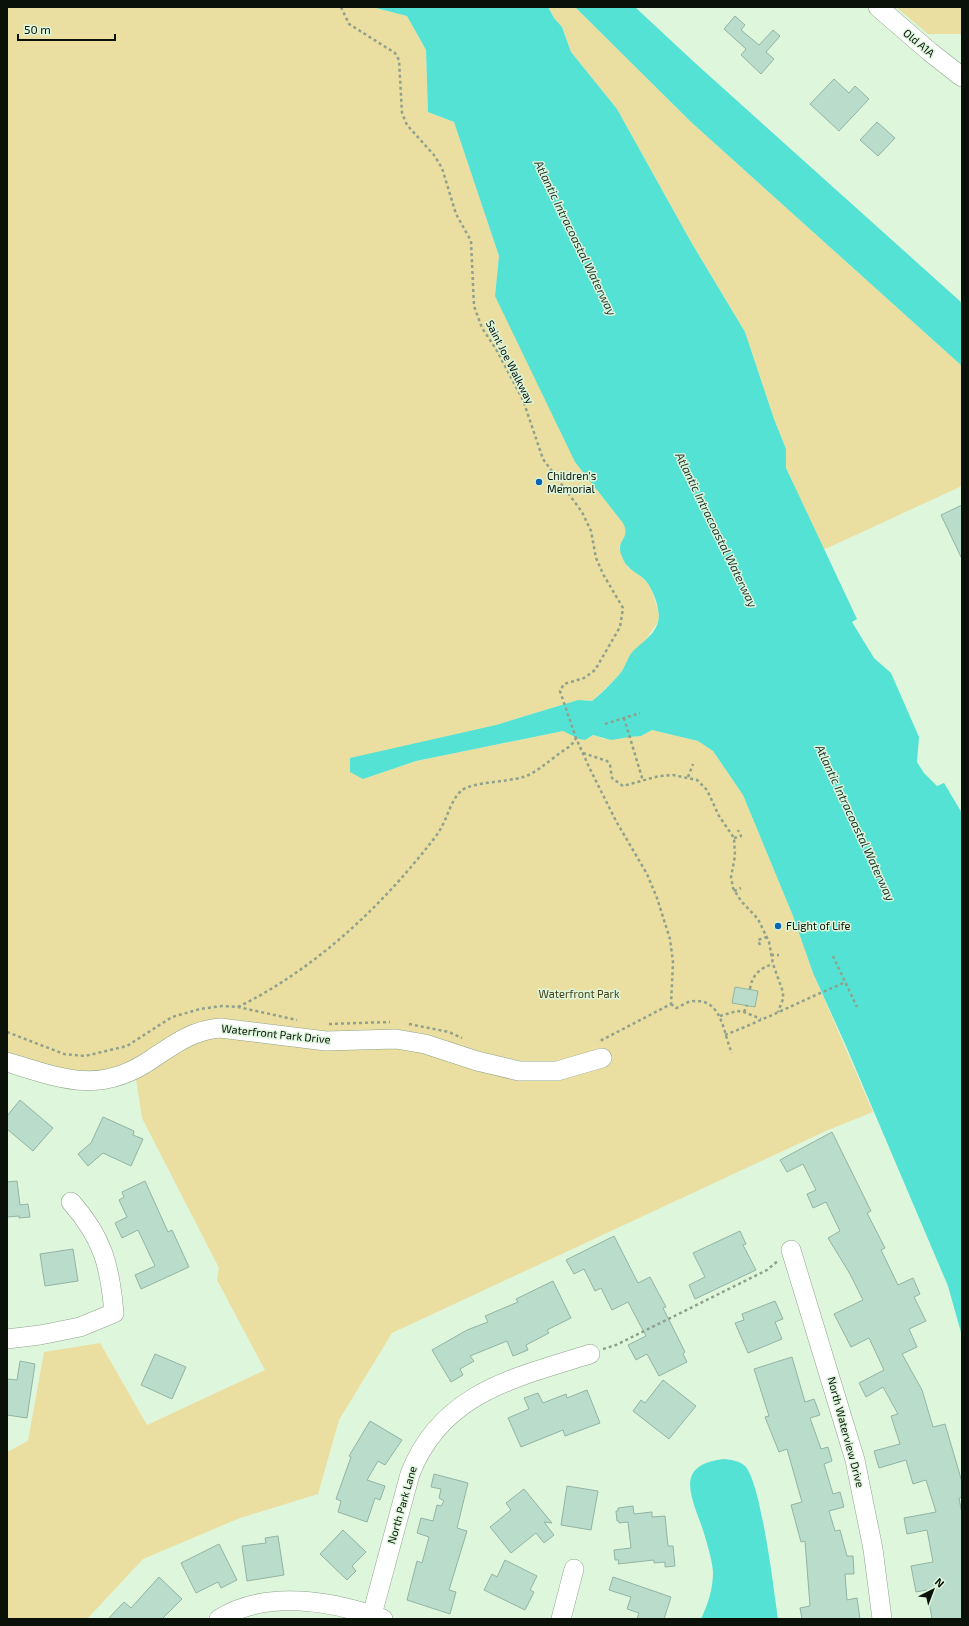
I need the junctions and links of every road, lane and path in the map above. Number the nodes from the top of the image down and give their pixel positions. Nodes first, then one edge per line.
1 (341, 7) edge
2 (878, 7) edge
3 (962, 77) edge
4 (640, 713) dead end
5 (624, 718) junction
6 (604, 724) dead end
7 (576, 738) junction
8 (583, 753) junction
9 (693, 764) dead end
10 (688, 777) junction
11 (643, 781) junction
12 (738, 830) dead end
13 (734, 838) junction
14 (741, 888) dead end
15 (734, 891) junction
16 (767, 937) junction
17 (760, 945) dead end
18 (771, 955) junction
19 (779, 955) dead end
20 (833, 956) dead end
21 (773, 964) junction
22 (846, 982) junction
23 (750, 989) dead end
24 (671, 1004) junction
25 (747, 1006) dead end
26 (238, 1007) junction
27 (857, 1007) dead end
28 (744, 1012) junction
29 (778, 1012) junction
30 (720, 1016) junction
31 (762, 1019) junction
32 (303, 1022) dead end
33 (395, 1022) dead end
34 (402, 1023) dead end
35 (326, 1024) dead end
36 (7, 1032) edge
37 (725, 1035) junction
38 (466, 1040) dead end
39 (598, 1051) joint
40 (732, 1052) dead end
41 (7, 1062) edge
42 (71, 1202) dead end
43 (791, 1250) joint
44 (7, 1339) edge
45 (590, 1354) joint
46 (574, 1569) dead end
47 (377, 1617) edge
48 (219, 1619) edge
49 (561, 1619) edge
50 (882, 1619) edge

1 - 7 path, Saint Joe Walkway
2 - 3 street, Old A1A
4 - 5 path
5 - 6 path
5 - 11 path
7 - 8 path
7 - 26 path
8 - 11 path
8 - 24 path
9 - 10 path
10 - 11 path
10 - 13 path
12 - 13 path
13 - 15 path
14 - 15 path
15 - 16 path
16 - 17 path
16 - 18 path
18 - 19 path
18 - 21 path
20 - 22 path
21 - 23 path
21 - 29 path
22 - 27 path
22 - 29 path
24 - 30 path
24 - 39 path
25 - 28 path
26 - 32 path
26 - 36 path
28 - 30 path
28 - 31 path
29 - 31 path
30 - 37 path
31 - 37 path
33 - 35 path
34 - 38 path
37 - 40 path
39 - 41 street, Waterfront Park Drive
42 - 44 street
43 - 45 path
43 - 50 street, North Waterview Drive
45 - 47 street, North Park Lane
46 - 49 street
47 - 48 street

